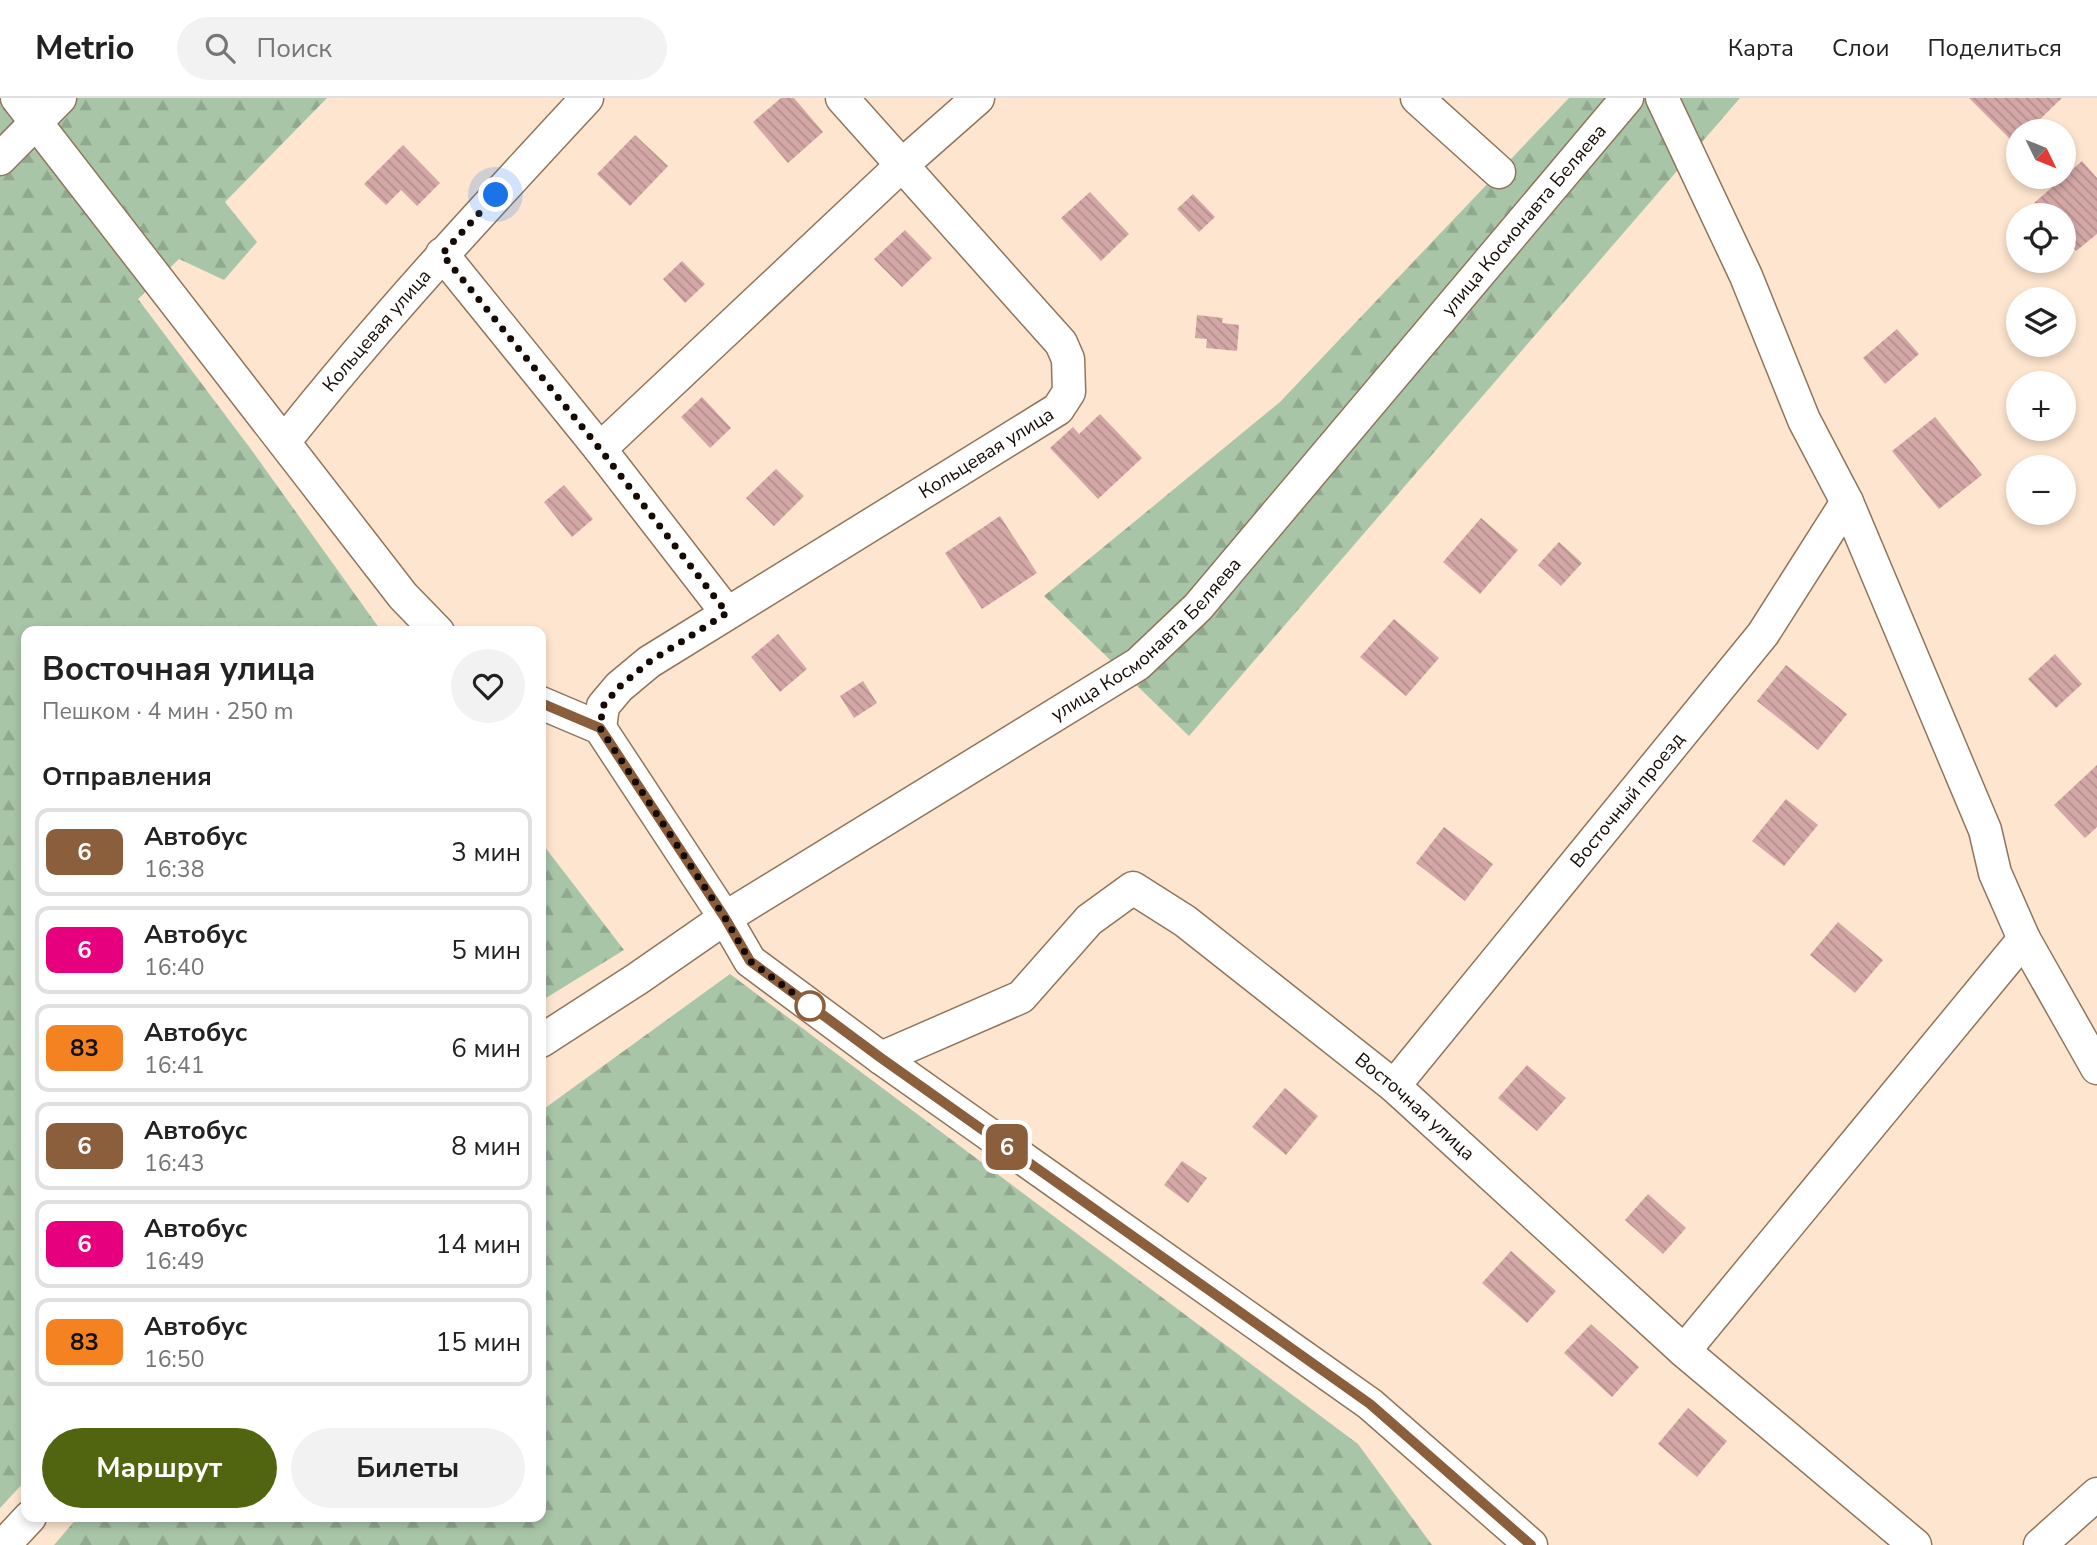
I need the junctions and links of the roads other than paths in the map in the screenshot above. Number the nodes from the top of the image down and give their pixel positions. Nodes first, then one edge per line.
1 (60, 98) edge
2 (587, 98) edge
3 (842, 98) edge
4 (978, 98) edge
5 (1416, 98) edge
6 (1626, 98) edge
7 (1662, 98) edge
8 (26, 110) edge
9 (0, 159) edge
10 (902, 165) junction
11 (1499, 172) dead end
12 (442, 254) junction
13 (284, 442) junction
14 (600, 449) junction
15 (1847, 502) junction
16 (727, 613) junction
17 (432, 626) edge
18 (546, 705) edge
19 (600, 728) junction
20 (725, 918) junction
21 (2024, 939) junction
22 (546, 1038) edge
23 (881, 1058) junction
24 (2097, 1068) edge
25 (1394, 1086) junction
26 (1684, 1351) junction
27 (2097, 1494) edge
28 (25, 1522) edge
29 (4, 1545) edge
30 (1531, 1545) edge
31 (1915, 1545) edge
32 (2040, 1545) edge

1 - 8 street
2 - 12 street, Кольцевая улица
3 - 10 street, Кольцевая улица
4 - 10 street
5 - 11 street
6 - 20 street, улица Космонавта Беляева
7 - 15 street
8 - 9 street
8 - 13 street
10 - 14 street
10 - 16 street, Кольцевая улица
12 - 13 street, Кольцевая улица
12 - 14 street
13 - 17 street
14 - 16 street
15 - 21 street
15 - 25 street, Восточный проезд
16 - 19 street, Кольцевая улица
18 - 19 street
19 - 20 street
20 - 22 street, улица Космонавта Беляева
20 - 23 street
21 - 24 street
21 - 26 street
23 - 25 street, Восточная улица
23 - 30 street
25 - 26 street, Восточная улица
26 - 31 street, Восточная улица
27 - 32 street
28 - 29 street

